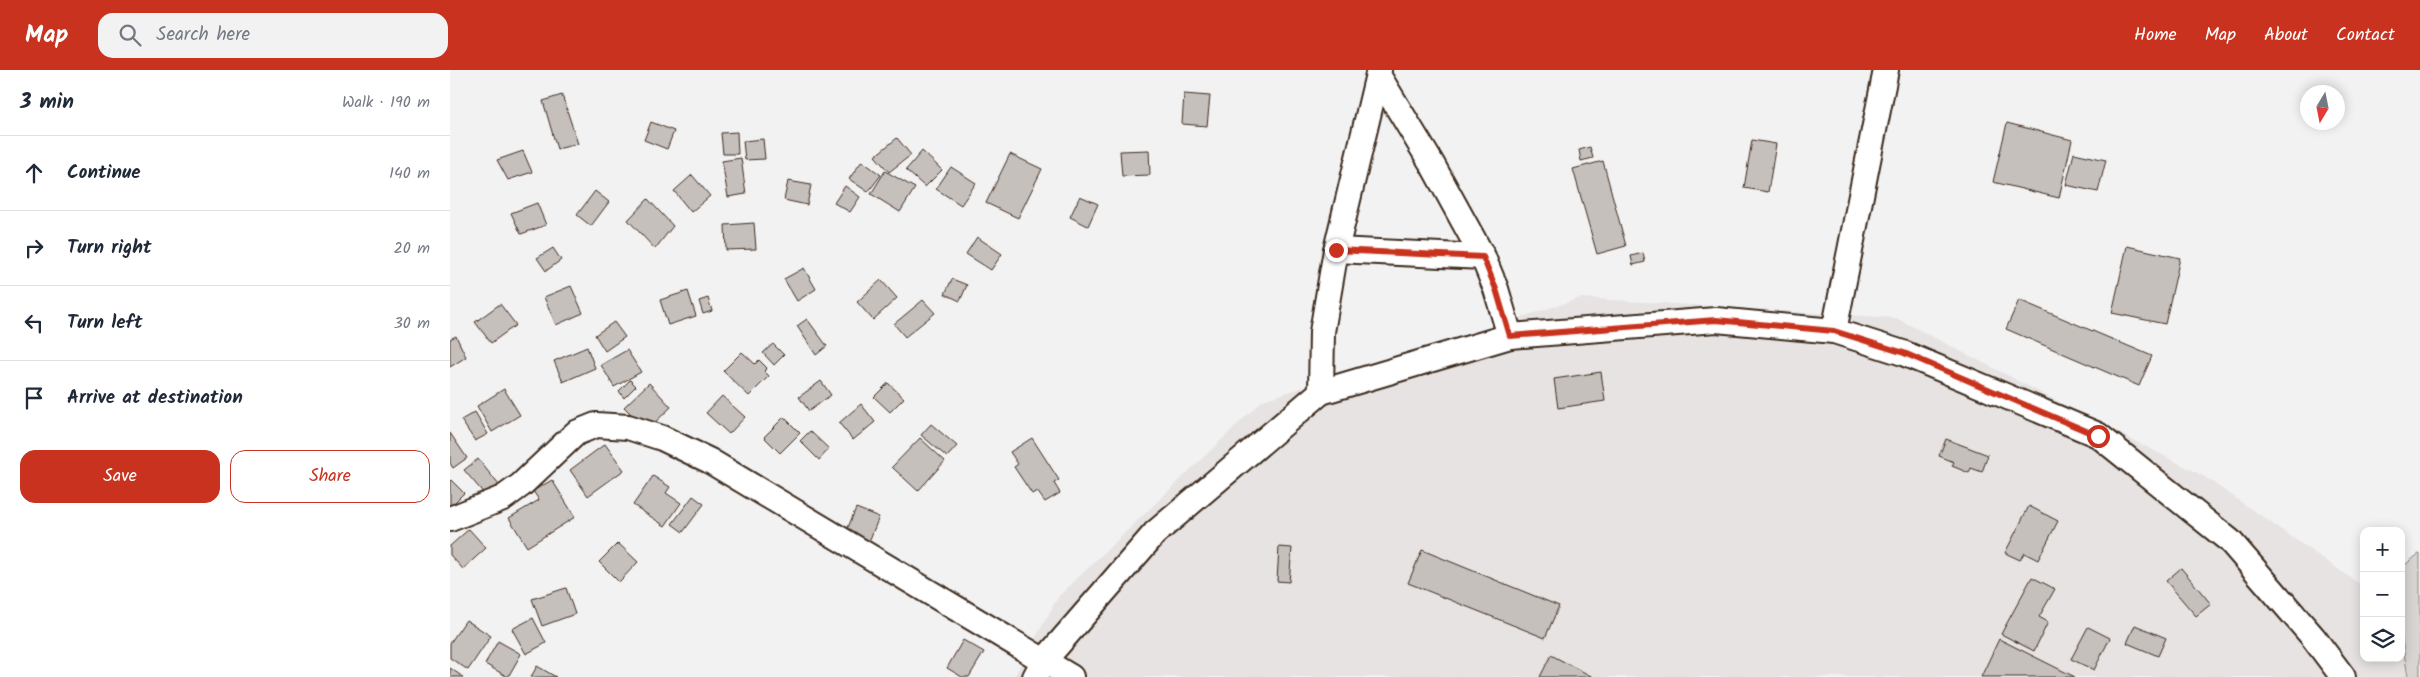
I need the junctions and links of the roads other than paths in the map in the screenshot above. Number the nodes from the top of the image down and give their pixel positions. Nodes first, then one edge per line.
1 (1886, 70) edge
2 (1378, 72) edge
3 (1336, 250) junction
4 (1483, 257) junction
5 (1834, 331) junction
6 (1510, 336) junction
7 (1321, 392) junction
8 (450, 519) edge
9 (1039, 669) edge
10 (1071, 677) edge
11 (2343, 677) edge

1 - 5 street
2 - 3 street
2 - 4 street
3 - 4 street
3 - 7 street
4 - 6 street
5 - 6 street
5 - 11 street
6 - 7 street
7 - 9 street
8 - 9 street
9 - 10 street

